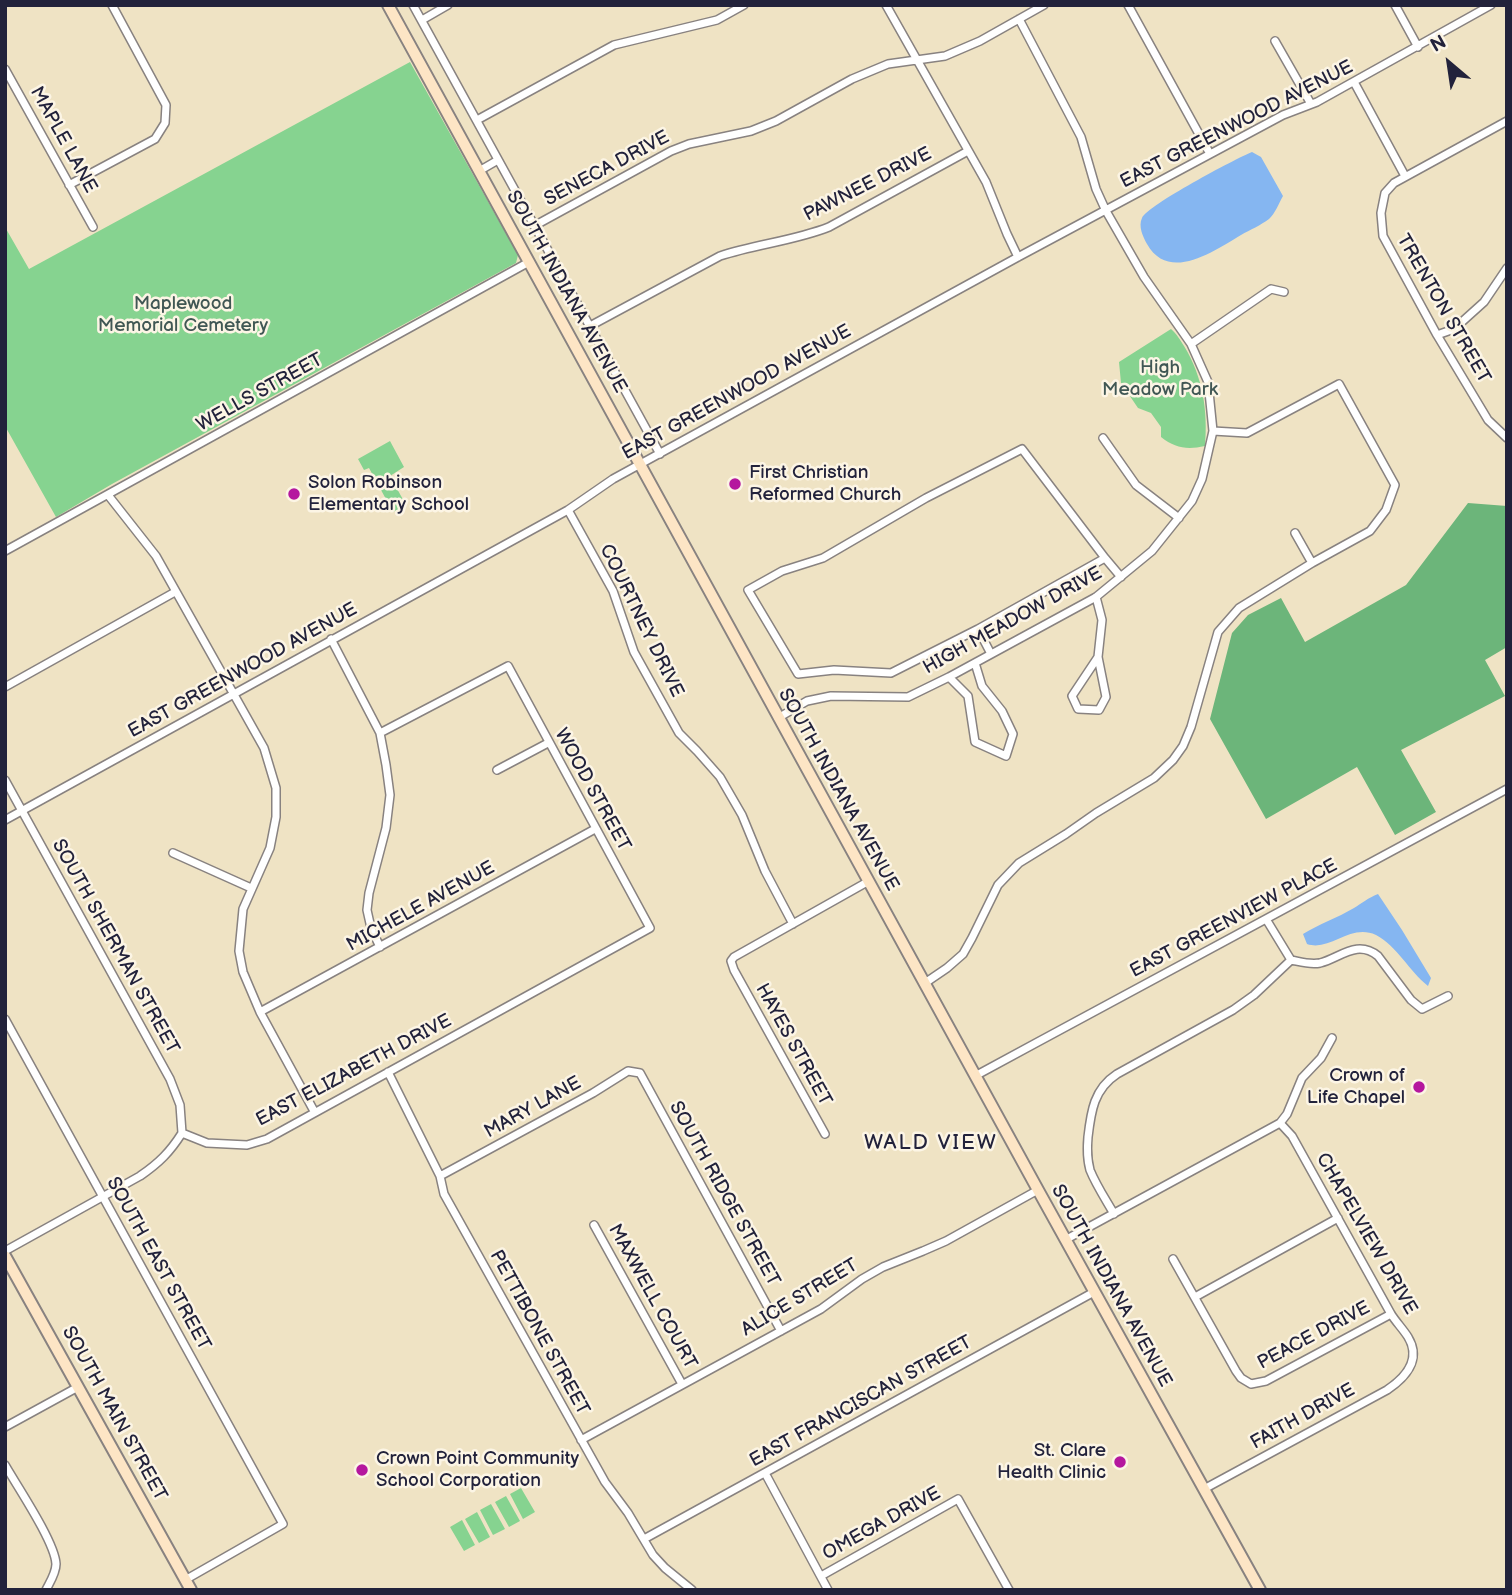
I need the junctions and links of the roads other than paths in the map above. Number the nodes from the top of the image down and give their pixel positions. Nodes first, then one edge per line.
1 (112, 5) edge
2 (388, 5) edge
3 (413, 5) edge
4 (447, 5) edge
5 (744, 5) edge
6 (886, 5) edge
7 (1044, 5) edge
8 (1128, 5) edge
9 (1395, 5) edge
10 (1491, 5) edge
11 (1019, 19) junction
12 (422, 20) junction
13 (1275, 41) dead end
14 (1418, 47) junction
15 (916, 59) junction
16 (5, 69) edge
17 (1354, 82) junction
18 (1311, 104) junction
19 (477, 120) junction
20 (1507, 121) edge
21 (968, 151) junction
22 (1210, 154) junction
23 (498, 160) junction
24 (479, 171) junction
25 (1405, 176) junction
26 (69, 185) junction
27 (1106, 211) junction
28 (534, 226) junction
29 (93, 227) dead end
30 (1018, 257) junction
31 (529, 262) junction
32 (1507, 268) edge
33 (1284, 292) dead end
34 (590, 326) junction
35 (1437, 335) junction
36 (1191, 344) junction
37 (1213, 431) junction
38 (1102, 438) dead end
39 (1507, 438) edge
40 (660, 454) junction
41 (641, 465) junction
42 (108, 495) junction
43 (568, 510) junction
44 (1179, 518) junction
45 (1295, 533) dead end
46 (5, 551) edge
47 (1105, 558) junction
48 (1312, 563) junction
49 (1121, 577) junction
50 (175, 592) junction
51 (1096, 597) junction
52 (978, 629) junction
53 (331, 639) junction
54 (991, 654) junction
55 (1098, 657) junction
56 (975, 663) junction
57 (949, 677) junction
58 (5, 687) edge
59 (233, 695) junction
60 (778, 718) junction
61 (380, 733) junction
62 (548, 743) junction
63 (497, 771) dead end
64 (5, 780) edge
65 (1507, 789) edge
66 (22, 811) junction
67 (5, 820) edge
68 (596, 829) junction
69 (173, 853) dead end
70 (869, 881) junction
71 (251, 888) junction
72 (1266, 919) junction
73 (793, 924) junction
74 (650, 928) joint
75 (380, 947) junction
76 (1292, 960) junction
77 (925, 982) junction
78 (1448, 996) dead end
79 (260, 1012) junction
80 (5, 1018) edge
81 (1332, 1038) dead end
82 (388, 1072) junction
83 (640, 1073) joint
84 (975, 1076) junction
85 (314, 1111) junction
86 (1280, 1123) junction
87 (182, 1133) junction
88 (825, 1134) dead end
89 (440, 1176) junction
90 (1038, 1190) junction
91 (103, 1196) junction
92 (1114, 1214) junction
93 (1338, 1219) junction
94 (594, 1225) dead end
95 (1065, 1240) junction
96 (5, 1254) edge
97 (1173, 1259) dead end
98 (1094, 1292) junction
99 (1195, 1297) junction
100 (1391, 1314) junction
101 (781, 1331) junction
102 (1411, 1365) joint
103 (682, 1384) junction
104 (78, 1387) junction
105 (5, 1427) edge
106 (581, 1440) junction
107 (5, 1465) edge
108 (765, 1473) junction
109 (1204, 1489) junction
110 (644, 1539) junction
111 (821, 1576) junction
112 (188, 1585) edge
113 (1006, 1589) edge
114 (46, 1590) edge
115 (692, 1590) edge
116 (828, 1590) edge
117 (1260, 1590) edge

1 - 26 street
2 - 24 main road, SOUTH INDIANA AVENUE
3 - 12 street
4 - 12 street
5 - 19 street
6 - 15 street
7 - 11 street, SENECA DRIVE
8 - 22 street
9 - 14 street
10 - 14 street, EAST GREENWOOD AVENUE
11 - 15 street, SENECA DRIVE
11 - 27 street, HIGH MEADOW DRIVE
12 - 19 street
13 - 18 street
14 - 17 street, EAST GREENWOOD AVENUE
15 - 21 street
15 - 28 street, SENECA DRIVE
16 - 26 street, MAPLE LANE
17 - 18 street, EAST GREENWOOD AVENUE
17 - 25 street
18 - 22 street, EAST GREENWOOD AVENUE
19 - 23 street
20 - 25 street
21 - 30 street
21 - 34 street, PAWNEE DRIVE
22 - 27 street, EAST GREENWOOD AVENUE
23 - 24 street
23 - 28 street
24 - 31 main road, SOUTH INDIANA AVENUE
25 - 35 street, TRENTON STREET
26 - 29 street, MAPLE LANE
27 - 30 street, EAST GREENWOOD AVENUE
27 - 36 street, HIGH MEADOW DRIVE
28 - 34 street
30 - 40 street, EAST GREENWOOD AVENUE
31 - 41 main road, SOUTH INDIANA AVENUE
31 - 42 street, WELLS STREET
32 - 35 street
33 - 36 street
34 - 40 street
35 - 39 street, TRENTON STREET
36 - 37 street, HIGH MEADOW DRIVE
37 - 44 street, HIGH MEADOW DRIVE
37 - 48 street
38 - 44 street
40 - 41 street, EAST GREENWOOD AVENUE
41 - 43 street, EAST GREENWOOD AVENUE
41 - 60 main road, SOUTH INDIANA AVENUE
42 - 46 street, WELLS STREET
42 - 50 street
43 - 53 street, EAST GREENWOOD AVENUE
43 - 73 street, COURTNEY DRIVE
44 - 49 street, HIGH MEADOW DRIVE
45 - 48 street
47 - 49 street
47 - 52 street
47 - 52 street
48 - 77 street
49 - 51 street, HIGH MEADOW DRIVE
50 - 58 street
50 - 59 street
51 - 54 street, HIGH MEADOW DRIVE
51 - 55 street
52 - 54 street
53 - 59 street, EAST GREENWOOD AVENUE
53 - 61 street
54 - 56 street, HIGH MEADOW DRIVE
55 - 55 street
56 - 57 street, HIGH MEADOW DRIVE
56 - 57 street
57 - 60 street, HIGH MEADOW DRIVE
59 - 66 street, EAST GREENWOOD AVENUE
59 - 71 street
60 - 70 main road, SOUTH INDIANA AVENUE
61 - 62 street, WOOD STREET
61 - 75 street
62 - 63 street
62 - 68 street, WOOD STREET
64 - 66 street, SOUTH SHERMAN STREET
65 - 72 street, EAST GREENVIEW PLACE
66 - 67 street, EAST GREENWOOD AVENUE
66 - 87 street, SOUTH SHERMAN STREET
68 - 74 street, WOOD STREET
68 - 75 street, MICHELE AVENUE
69 - 71 street
70 - 73 street
70 - 77 main road, SOUTH INDIANA AVENUE
71 - 79 street
72 - 76 street
72 - 84 street, EAST GREENVIEW PLACE
73 - 88 street, HAYES STREET
74 - 82 street, EAST ELIZABETH DRIVE
75 - 79 street, MICHELE AVENUE
76 - 78 street
76 - 92 street
77 - 84 main road, SOUTH INDIANA AVENUE
79 - 85 street
80 - 91 street, SOUTH EAST STREET
81 - 86 street
82 - 85 street, EAST ELIZABETH DRIVE
82 - 89 street, PETTIBONE STREET
83 - 89 street, MARY LANE
83 - 101 street, SOUTH RIDGE STREET
84 - 90 main road, SOUTH INDIANA AVENUE
85 - 87 street, EAST ELIZABETH DRIVE
86 - 92 street
86 - 93 street, CHAPELVIEW DRIVE
87 - 91 street
89 - 106 street, PETTIBONE STREET
90 - 95 main road, SOUTH INDIANA AVENUE
90 - 101 street, ALICE STREET
91 - 96 street
91 - 112 street, SOUTH EAST STREET
92 - 95 street
93 - 99 street
93 - 100 street, CHAPELVIEW DRIVE
94 - 103 street, MAXWELL COURT
95 - 98 main road, SOUTH INDIANA AVENUE
96 - 104 main road, SOUTH MAIN STREET
97 - 99 street
98 - 108 street, EAST FRANCISCAN STREET
98 - 109 main road, SOUTH INDIANA AVENUE
99 - 100 street, PEACE DRIVE
100 - 102 street, CHAPELVIEW DRIVE
101 - 103 street, ALICE STREET
102 - 109 street, FAITH DRIVE
103 - 106 street, ALICE STREET
104 - 105 street
104 - 112 main road, SOUTH MAIN STREET
106 - 110 street, PETTIBONE STREET
107 - 114 street
108 - 110 street, EAST FRANCISCAN STREET
108 - 111 street
109 - 117 main road, SOUTH INDIANA AVENUE
110 - 115 street, PETTIBONE STREET
111 - 113 street, OMEGA DRIVE
111 - 116 street

